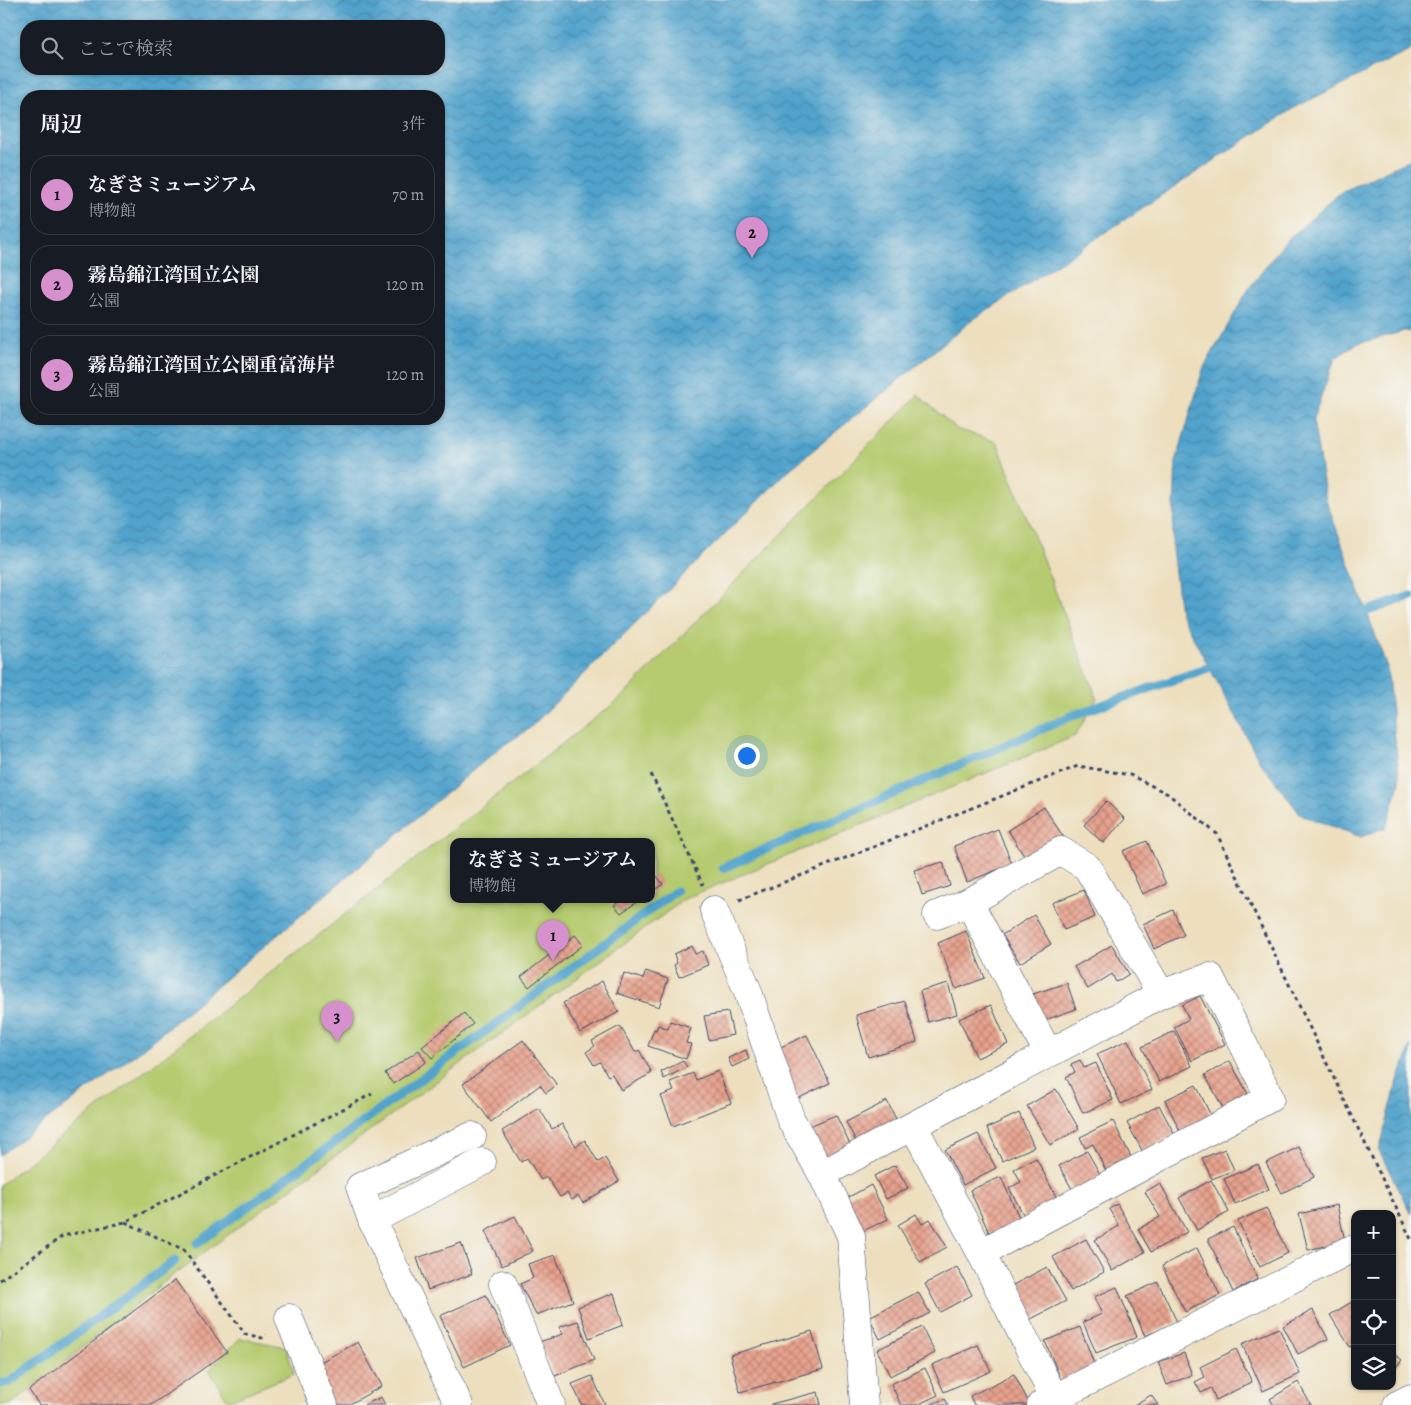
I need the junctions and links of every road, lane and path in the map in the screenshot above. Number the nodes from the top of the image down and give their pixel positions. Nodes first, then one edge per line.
1 (651, 774) dead end
2 (969, 902) junction
3 (714, 910) joint
4 (937, 915) dead end
5 (1161, 994) junction
6 (1048, 1053) junction
7 (372, 1094) dead end
8 (914, 1127) junction
9 (472, 1136) dead end
10 (482, 1162) dead end
11 (822, 1174) junction
12 (372, 1220) junction
13 (125, 1222) junction
14 (1349, 1250) dead end
15 (982, 1253) junction
16 (0, 1280) edge
17 (503, 1284) dead end
18 (289, 1318) joint
19 (1411, 1398) edge
20 (1051, 1403) edge
21 (324, 1405) edge
22 (459, 1405) edge
23 (551, 1405) edge
24 (864, 1405) edge
25 (1397, 1405) edge

1 - 3 path
2 - 4 street
2 - 5 street
2 - 6 street
3 - 11 street
5 - 6 street
5 - 15 street
6 - 8 street
7 - 13 path
8 - 11 street
8 - 15 street
9 - 12 street
10 - 12 street
11 - 24 street
12 - 22 street
13 - 16 path
13 - 18 path
14 - 20 street
15 - 20 street
17 - 23 street
18 - 21 street
19 - 25 street

